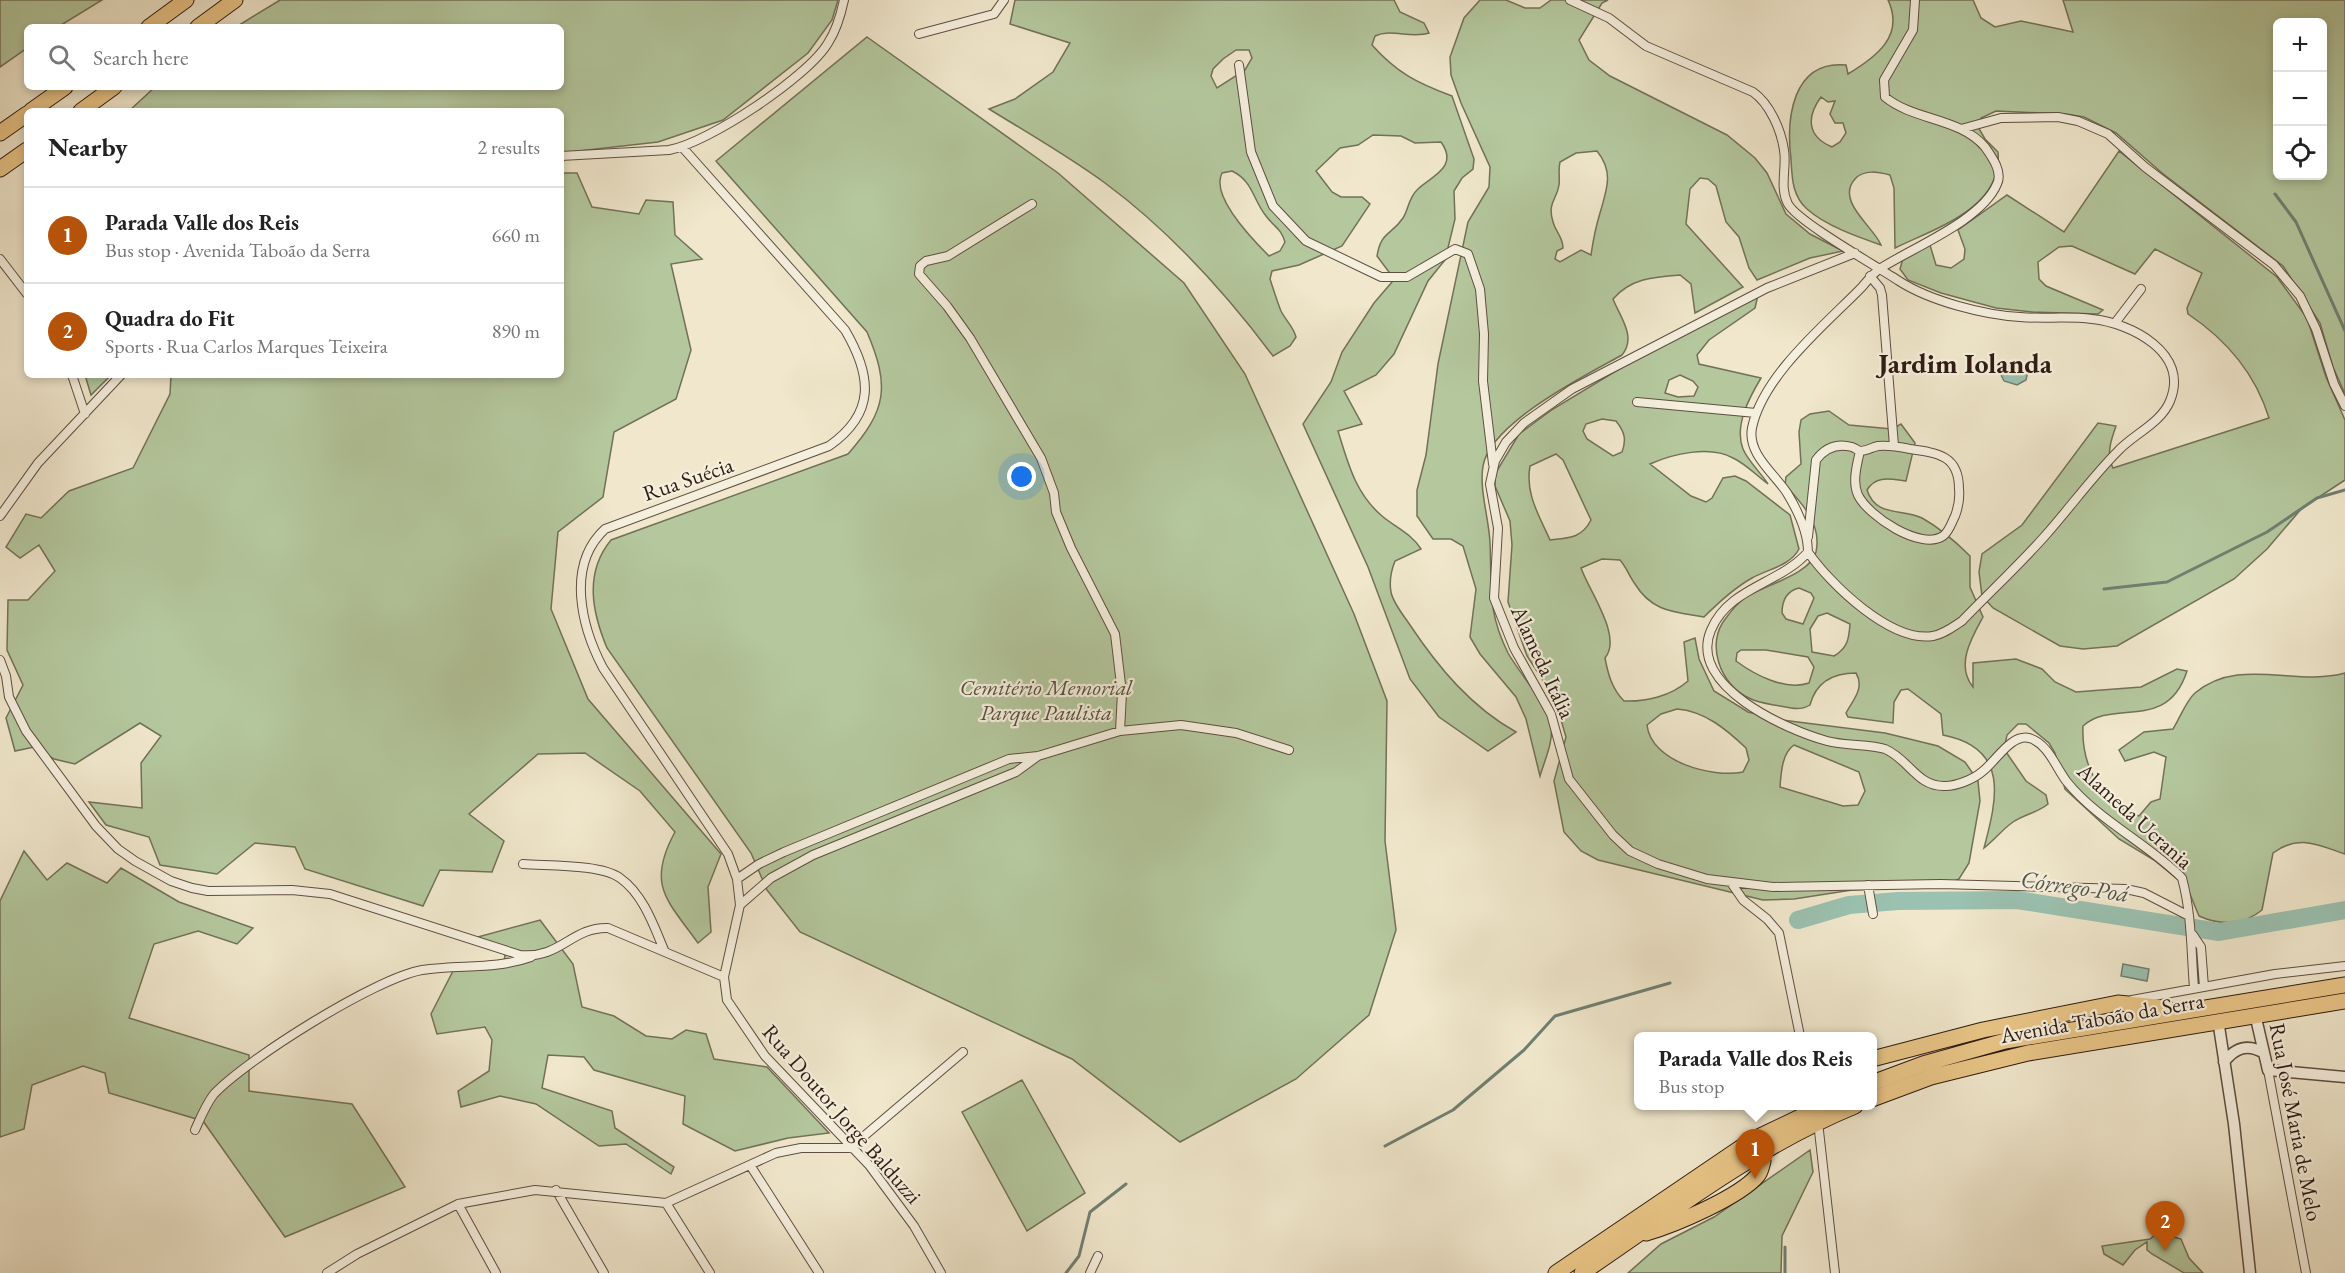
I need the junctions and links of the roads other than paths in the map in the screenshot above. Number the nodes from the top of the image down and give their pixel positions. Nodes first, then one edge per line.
1 (186, 0) edge
2 (235, 0) edge
3 (844, 0) edge
4 (1004, 0) edge
5 (1570, 0) edge
6 (1915, 0) edge
7 (153, 24) edge
8 (202, 24) edge
9 (919, 34) dead end
10 (1239, 65) dead end
11 (61, 90) edge
12 (110, 90) edge
13 (35, 108) edge
14 (85, 108) edge
15 (24, 116) edge
16 (1962, 129) junction
17 (0, 133) edge
18 (683, 148) junction
19 (24, 152) edge
20 (564, 156) edge
21 (0, 169) edge
22 (1032, 204) dead end
23 (1855, 253) junction
24 (0, 259) edge
25 (1880, 269) junction
26 (1870, 276) junction
27 (2141, 289) dead end
28 (24, 290) edge
29 (2115, 323) junction
30 (73, 378) edge
31 (118, 378) edge
32 (1637, 402) dead end
33 (2345, 406) edge
34 (1756, 413) junction
35 (85, 414) junction
36 (1893, 446) junction
37 (1860, 450) junction
38 (1493, 465) junction
39 (0, 516) edge
40 (1808, 540) junction
41 (1808, 552) junction
42 (0, 660) edge
43 (9, 697) junction
44 (0, 705) edge
45 (1120, 731) junction
46 (1289, 750) dead end
47 (1038, 756) junction
48 (523, 864) dead end
49 (737, 879) junction
50 (1732, 884) junction
51 (1868, 885) junction
52 (740, 905) junction
53 (1873, 914) dead end
54 (2190, 920) junction
55 (2193, 934) junction
56 (664, 950) junction
57 (532, 956) junction
58 (2345, 966) edge
59 (724, 977) junction
60 (2345, 985) edge
61 (2204, 987) junction
62 (2194, 988) junction
63 (2345, 1001) edge
64 (2118, 1003) junction
65 (2185, 1010) junction
66 (2255, 1014) junction
67 (2218, 1020) junction
68 (1799, 1032) edge
69 (963, 1052) dead end
70 (2264, 1053) junction
71 (1877, 1058) edge
72 (2224, 1062) junction
73 (2268, 1070) junction
74 (2345, 1077) edge
75 (1877, 1081) edge
76 (1877, 1097) edge
77 (1818, 1110) edge
78 (195, 1130) dead end
79 (1756, 1147) junction
80 (850, 1148) junction
81 (750, 1165) junction
82 (556, 1190) junction
83 (666, 1203) junction
84 (458, 1204) junction
85 (1098, 1256) dead end
86 (327, 1273) edge
87 (496, 1273) edge
88 (604, 1273) edge
89 (710, 1273) edge
90 (819, 1273) edge
91 (941, 1273) edge
92 (1090, 1273) edge
93 (1556, 1273) edge
94 (1582, 1273) edge
95 (1835, 1273) edge
96 (2250, 1273) edge
97 (2306, 1273) edge

1 - 7 highway
2 - 8 highway
3 - 18 street
4 - 9 street
5 - 23 street
6 - 16 street
10 - 38 street
11 - 13 highway
12 - 14 highway
15 - 17 highway
16 - 25 street
16 - 33 street
18 - 20 street
18 - 49 street, Rua Suécia
19 - 21 highway
22 - 45 street
23 - 25 street
23 - 38 street, Alameda Itália
24 - 28 street
25 - 26 street
25 - 29 street
26 - 34 street
26 - 36 street
27 - 29 street
29 - 41 street
30 - 35 street
31 - 35 street
32 - 34 street
34 - 40 street
35 - 39 street
36 - 37 street
36 - 37 street
37 - 40 street
38 - 50 street, Alameda Itália
40 - 41 street
41 - 54 street, Alameda Ucrania
42 - 43 street
43 - 44 street
43 - 57 street
45 - 46 street
45 - 47 street
47 - 49 street
47 - 52 street
48 - 56 street
49 - 52 street, Rua Suécia
50 - 51 street, Alameda Itália
50 - 68 street
51 - 53 street
51 - 54 street, Alameda Itália
52 - 59 street, Rua Doutor Jorge Balduzzi
54 - 55 street, Alameda Ucrania
55 - 61 street
55 - 62 street, Alameda Ucrania
56 - 57 street
56 - 59 street
57 - 78 street
58 - 61 street
59 - 80 street, Rua Doutor Jorge Balduzzi
60 - 65 highway, Avenida Taboão da Serra
61 - 62 street
62 - 64 street
63 - 66 highway, Avenida Taboão da Serra
64 - 65 highway
64 - 71 highway
65 - 75 highway, Avenida Taboão da Serra
66 - 67 highway, Avenida Taboão da Serra
66 - 70 street, Rua José Maria de Melo
67 - 72 street
67 - 76 highway, Avenida Taboão da Serra
69 - 80 street
70 - 72 street
70 - 73 street, Rua José Maria de Melo
72 - 96 street
73 - 74 street
73 - 97 street, Rua José Maria de Melo
77 - 79 highway
77 - 79 highway
77 - 95 street
79 - 93 highway
79 - 94 highway
80 - 81 street
80 - 91 street, Rua Doutor Jorge Balduzzi
81 - 83 street
81 - 90 street
82 - 83 street
82 - 84 street
82 - 88 street
83 - 89 street
84 - 86 street
84 - 87 street
85 - 92 street

